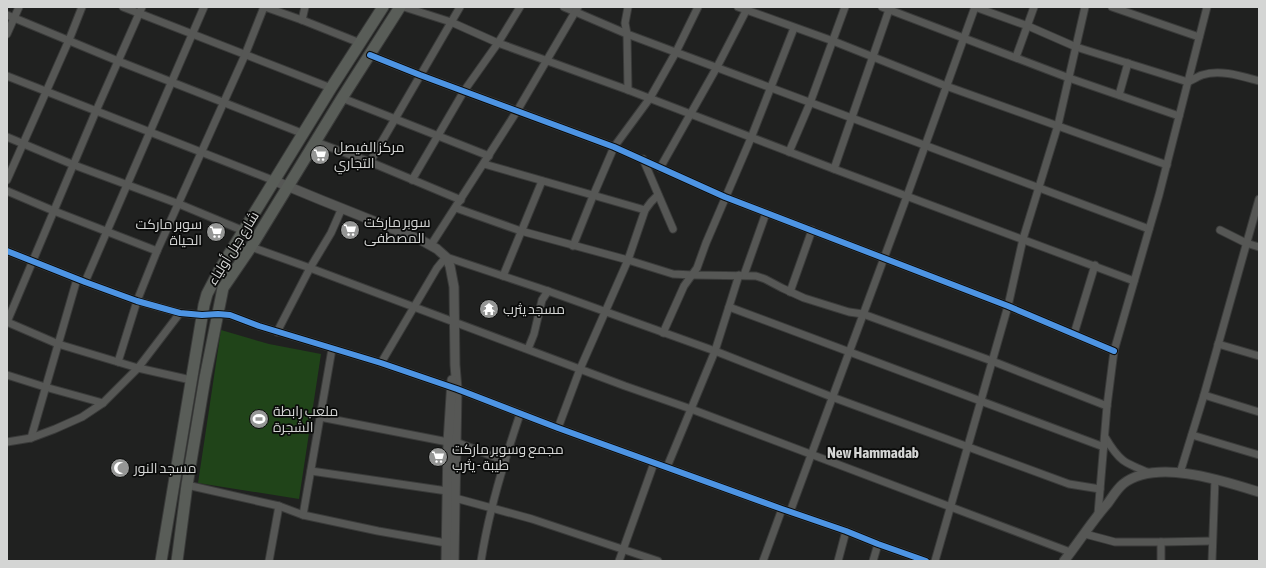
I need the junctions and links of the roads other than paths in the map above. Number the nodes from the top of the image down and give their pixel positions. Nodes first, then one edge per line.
1 (19, 7) edge
2 (82, 7) edge
3 (123, 7) edge
4 (204, 7) edge
5 (265, 7) edge
6 (305, 7) edge
7 (400, 7) edge
8 (404, 7) edge
9 (460, 7) edge
10 (520, 7) edge
11 (564, 7) edge
12 (628, 7) edge
13 (698, 7) edge
14 (738, 7) edge
15 (845, 7) edge
16 (975, 7) edge
17 (1034, 7) edge
18 (1085, 7) edge
19 (1112, 7) edge
20 (1207, 7) edge
21 (381, 8) edge
22 (887, 8) edge
23 (577, 9) edge
24 (747, 9) edge
25 (140, 10) edge
26 (7, 15) edge
27 (14, 18) junction
28 (302, 20) junction
29 (451, 22) junction
30 (1028, 26) junction
31 (794, 28) junction
32 (192, 33) junction
33 (7, 34) edge
34 (627, 34) junction
35 (1199, 37) junction
36 (964, 38) junction
37 (69, 40) junction
38 (833, 41) junction
39 (498, 43) junction
40 (360, 44) junction
41 (1076, 47) junction
42 (676, 52) junction
43 (245, 55) junction
44 (370, 55) junction
45 (873, 56) junction
46 (1016, 57) junction
47 (546, 60) junction
48 (118, 61) junction
49 (1128, 63) junction
50 (717, 67) junction
51 (420, 75) junction
52 (7, 76) edge
53 (1069, 78) junction
54 (172, 81) junction
55 (1259, 81) edge
56 (1188, 82) junction
57 (946, 86) junction
58 (770, 87) junction
59 (331, 88) junction
60 (628, 90) junction
61 (46, 91) junction
62 (464, 91) junction
63 (1118, 95) junction
64 (342, 98) junction
65 (650, 98) junction
66 (224, 102) junction
67 (810, 103) junction
68 (96, 110) junction
69 (517, 111) junction
70 (690, 114) junction
71 (1179, 116) junction
72 (394, 119) junction
73 (852, 119) junction
74 (1058, 125) junction
75 (150, 132) junction
76 (304, 134) junction
77 (438, 135) junction
78 (7, 137) edge
79 (750, 138) junction
80 (316, 142) junction
81 (22, 143) junction
82 (925, 145) junction
83 (614, 147) junction
84 (201, 152) junction
85 (789, 152) junction
86 (489, 156) junction
87 (643, 159) junction
88 (370, 162) junction
89 (74, 164) junction
90 (484, 164) junction
91 (1167, 165) junction
92 (660, 168) junction
93 (834, 169) junction
94 (7, 180) edge
95 (412, 180) junction
96 (275, 181) junction
97 (542, 181) junction
98 (127, 184) junction
99 (289, 187) junction
100 (1038, 188) junction
101 (7, 191) edge
102 (658, 195) junction
103 (593, 196) junction
104 (907, 196) junction
105 (725, 197) junction
106 (1259, 199) edge
107 (461, 200) junction
108 (179, 204) junction
109 (342, 208) junction
110 (456, 208) junction
111 (645, 210) junction
112 (54, 211) junction
113 (766, 213) junction
114 (673, 229) dead end
115 (1149, 229) junction
116 (812, 230) junction
117 (1220, 230) dead end
118 (244, 231) junction
119 (521, 231) junction
120 (107, 232) junction
121 (1023, 239) junction
122 (1246, 243) junction
123 (431, 245) junction
124 (573, 246) junction
125 (251, 247) junction
126 (1259, 247) edge
127 (7, 251) edge
128 (157, 251) junction
129 (446, 257) junction
130 (884, 259) junction
131 (628, 260) junction
132 (32, 262) junction
133 (1095, 266) junction
134 (310, 268) junction
135 (741, 275) junction
136 (503, 276) junction
137 (693, 276) junction
138 (77, 279) junction
139 (1134, 281) junction
140 (86, 282) junction
141 (548, 291) junction
142 (790, 292) junction
143 (138, 301) junction
144 (1008, 306) junction
145 (414, 307) junction
146 (729, 307) junction
147 (605, 312) junction
148 (180, 313) junction
149 (218, 314) junction
150 (863, 314) junction
151 (202, 315) junction
152 (7, 322) edge
153 (454, 322) junction
154 (277, 332) junction
155 (663, 333) junction
156 (1074, 334) junction
157 (58, 344) junction
158 (1218, 344) junction
159 (332, 349) junction
160 (528, 349) junction
161 (1114, 351) junction
162 (715, 352) junction
163 (849, 352) junction
164 (1259, 356) edge
165 (118, 362) junction
166 (992, 362) junction
167 (381, 363) junction
168 (138, 368) junction
169 (580, 369) junction
170 (7, 375) edge
171 (191, 380) junction
172 (45, 387) junction
173 (454, 388) junction
174 (1204, 395) junction
175 (832, 397) junction
176 (980, 402) junction
177 (103, 403) junction
178 (1107, 406) junction
179 (691, 409) junction
180 (1259, 412) edge
181 (520, 414) junction
182 (320, 417) junction
183 (558, 428) junction
184 (1192, 435) junction
185 (1105, 436) junction
186 (30, 438) junction
187 (7, 442) edge
188 (452, 442) junction
189 (968, 447) junction
190 (1104, 447) junction
191 (811, 454) junction
192 (1259, 455) edge
193 (505, 461) junction
194 (654, 463) junction
195 (667, 467) junction
196 (311, 472) junction
197 (1150, 473) junction
198 (1180, 473) junction
199 (1215, 479) junction
200 (187, 485) junction
201 (1100, 489) junction
202 (447, 491) junction
203 (1259, 492) edge
204 (455, 498) junction
205 (279, 506) junction
206 (951, 507) junction
207 (491, 508) junction
208 (782, 509) junction
209 (790, 512) junction
210 (1098, 514) junction
211 (303, 515) junction
212 (846, 531) junction
213 (1085, 534) junction
214 (1212, 541) junction
215 (1161, 542) junction
216 (446, 543) junction
217 (878, 544) junction
218 (623, 550) junction
219 (1070, 552) junction
220 (162, 561) edge
221 (177, 561) edge
222 (269, 561) edge
223 (446, 561) edge
224 (454, 561) edge
225 (481, 561) edge
226 (619, 561) edge
227 (658, 561) edge
228 (763, 561) edge
229 (838, 561) edge
230 (873, 561) edge
231 (926, 561) edge
232 (935, 561) edge
233 (1064, 561) edge
234 (1161, 561) edge
235 (1212, 561) edge

1 - 27 street
2 - 37 street
3 - 25 street
4 - 32 street
5 - 28 street
5 - 43 street
6 - 28 street
7 - 44 main road, شارع جبل أولياء
8 - 29 street
9 - 29 street
10 - 39 street
11 - 23 street
12 - 34 street
13 - 42 street
14 - 24 street
15 - 38 street
16 - 30 street
16 - 36 street
17 - 30 street
18 - 41 street
19 - 35 street
20 - 35 street
21 - 40 main road, شارع جبل أولياء
22 - 36 street
22 - 45 street
23 - 34 street
23 - 47 street
24 - 31 street
24 - 50 street
25 - 32 street
25 - 48 street
26 - 27 street
27 - 33 street
27 - 37 street
28 - 40 street
29 - 39 street
29 - 51 street
30 - 41 street
30 - 46 street
31 - 38 street
31 - 58 street
32 - 43 street
32 - 54 street
34 - 42 street
34 - 60 street
35 - 56 street
36 - 46 street
36 - 57 street
37 - 48 street
37 - 61 street
38 - 45 street
38 - 67 street
39 - 47 street
39 - 62 street
40 - 59 main road, شارع جبل أولياء
41 - 49 street
41 - 53 street
42 - 50 street
42 - 65 street
43 - 59 street
43 - 66 street
44 - 51 street
44 - 64 main road, شارع جبل أولياء
45 - 57 street
45 - 73 street
46 - 53 street
47 - 60 street
47 - 69 street
48 - 54 street
48 - 68 street
49 - 56 street
49 - 63 street
50 - 58 street
50 - 70 street
51 - 62 street
51 - 72 street
52 - 61 street
53 - 63 street
53 - 74 street
54 - 66 street
54 - 75 street
55 - 56 street
56 - 71 street
57 - 74 street
57 - 82 street
58 - 67 street
58 - 79 street
59 - 76 main road, شارع جبل أولياء
60 - 65 street
61 - 68 street
61 - 81 street
62 - 69 street
62 - 77 street
63 - 71 street
64 - 72 street
64 - 80 main road, شارع جبل أولياء
65 - 70 street
65 - 83 street
66 - 76 street
66 - 84 street
67 - 73 street
67 - 85 street
68 - 75 street
68 - 89 street
69 - 83 street
69 - 86 street
70 - 79 street
70 - 92 street
71 - 91 street
72 - 77 street
72 - 88 street
73 - 82 street
73 - 93 street
74 - 91 street
74 - 100 street
75 - 84 street
75 - 98 street
76 - 96 main road, شارع جبل أولياء
77 - 86 street
77 - 95 street
78 - 81 street
79 - 85 street
79 - 105 street
80 - 88 street
80 - 99 main road, شارع جبل أولياء
81 - 89 street
81 - 94 street
82 - 100 street
82 - 104 street
83 - 87 street
83 - 103 street
84 - 96 street
84 - 108 street
85 - 93 street
86 - 90 street
87 - 92 street
87 - 102 street
88 - 95 street
89 - 98 street
89 - 112 street
90 - 97 street
90 - 107 street
91 - 115 street
92 - 105 street
93 - 104 street
95 - 107 street
96 - 99 street
96 - 118 main road, شارع جبل أولياء
97 - 103 street
97 - 119 street
98 - 108 street
98 - 120 street
99 - 109 street
99 - 125 main road, شارع جبل أولياء
100 - 115 street
100 - 121 street
101 - 112 street
102 - 111 street
102 - 114 street
103 - 111 street
103 - 124 street
104 - 121 street
104 - 130 street
105 - 113 street
105 - 137 street
106 - 122 street
107 - 110 street
108 - 118 street
108 - 128 street
109 - 123 street
109 - 134 street
110 - 119 street
110 - 123 street
111 - 131 street
112 - 120 street
112 - 132 street
113 - 116 street
113 - 135 street
115 - 139 street
116 - 130 street
116 - 142 street
117 - 122 street
118 - 151 main road, شارع جبل أولياء
119 - 124 street
119 - 136 street
120 - 128 street
120 - 140 street
121 - 133 street
121 - 144 street
122 - 126 street
122 - 158 street
123 - 129 street
124 - 131 street
125 - 134 street
125 - 149 main road, شارع جبل أولياء
127 - 132 street
128 - 143 street
129 - 136 street
129 - 145 street
129 - 153 street
130 - 144 street
130 - 150 street
131 - 137 street
131 - 147 street
132 - 138 street
132 - 152 street
133 - 139 street
133 - 156 street
134 - 145 street
134 - 154 street
135 - 137 street
135 - 142 street
135 - 146 street
136 - 141 street
137 - 155 street
138 - 140 street
138 - 157 street
139 - 161 street
140 - 143 street
141 - 147 street
141 - 160 street
142 - 150 street
143 - 148 street
143 - 165 street
144 - 156 street
144 - 166 street
145 - 153 street
145 - 167 street
146 - 162 street
146 - 163 street
147 - 155 street
147 - 169 street
148 - 151 street
148 - 168 street
149 - 151 street
149 - 154 street
149 - 200 main road, شارع جبل أولياء
150 - 163 street
150 - 166 street
151 - 171 main road, شارع جبل أولياء
152 - 157 street
153 - 160 street
153 - 173 street
154 - 159 street
155 - 162 street
156 - 161 street
157 - 165 street
157 - 172 street
158 - 164 street
158 - 174 street
159 - 167 street
159 - 182 street
160 - 169 street
161 - 178 street
162 - 175 street
162 - 179 street
163 - 175 street
163 - 176 street
165 - 168 street
166 - 176 street
166 - 178 street
167 - 173 street
168 - 171 street
168 - 177 street
169 - 179 street
169 - 183 street
170 - 172 street
171 - 220 main road, شارع جبل أولياء
172 - 177 street
172 - 186 street
173 - 181 street
173 - 188 street
174 - 180 street
174 - 184 street
175 - 189 street
175 - 191 street
176 - 189 street
176 - 190 street
177 - 186 street
178 - 185 street
179 - 191 street
179 - 195 street
181 - 183 street
181 - 193 street
182 - 188 street
182 - 196 street
183 - 194 street
184 - 192 street
184 - 198 street
185 - 190 street
185 - 197 street
186 - 187 street
188 - 193 street
188 - 202 street
188 - 204 street
189 - 201 street
189 - 206 street
190 - 201 street
191 - 206 street
191 - 209 street
193 - 207 street
194 - 195 street
194 - 218 street
195 - 208 street
196 - 202 street
196 - 211 street
197 - 198 street
197 - 210 street
198 - 199 street
199 - 203 street
199 - 214 street
200 - 205 street
200 - 221 main road, شارع جبل أولياء
201 - 210 street
202 - 216 street
204 - 207 street
204 - 224 street
205 - 211 street
205 - 222 street
206 - 219 street
206 - 232 street
207 - 218 street
207 - 225 street
208 - 209 street
208 - 228 street
209 - 212 street
210 - 213 street
211 - 216 street
212 - 217 street
212 - 229 street
213 - 215 street
213 - 219 street
214 - 215 street
214 - 235 street
215 - 234 street
216 - 223 street
217 - 230 street
217 - 231 street
218 - 226 street
218 - 227 street
219 - 233 street

